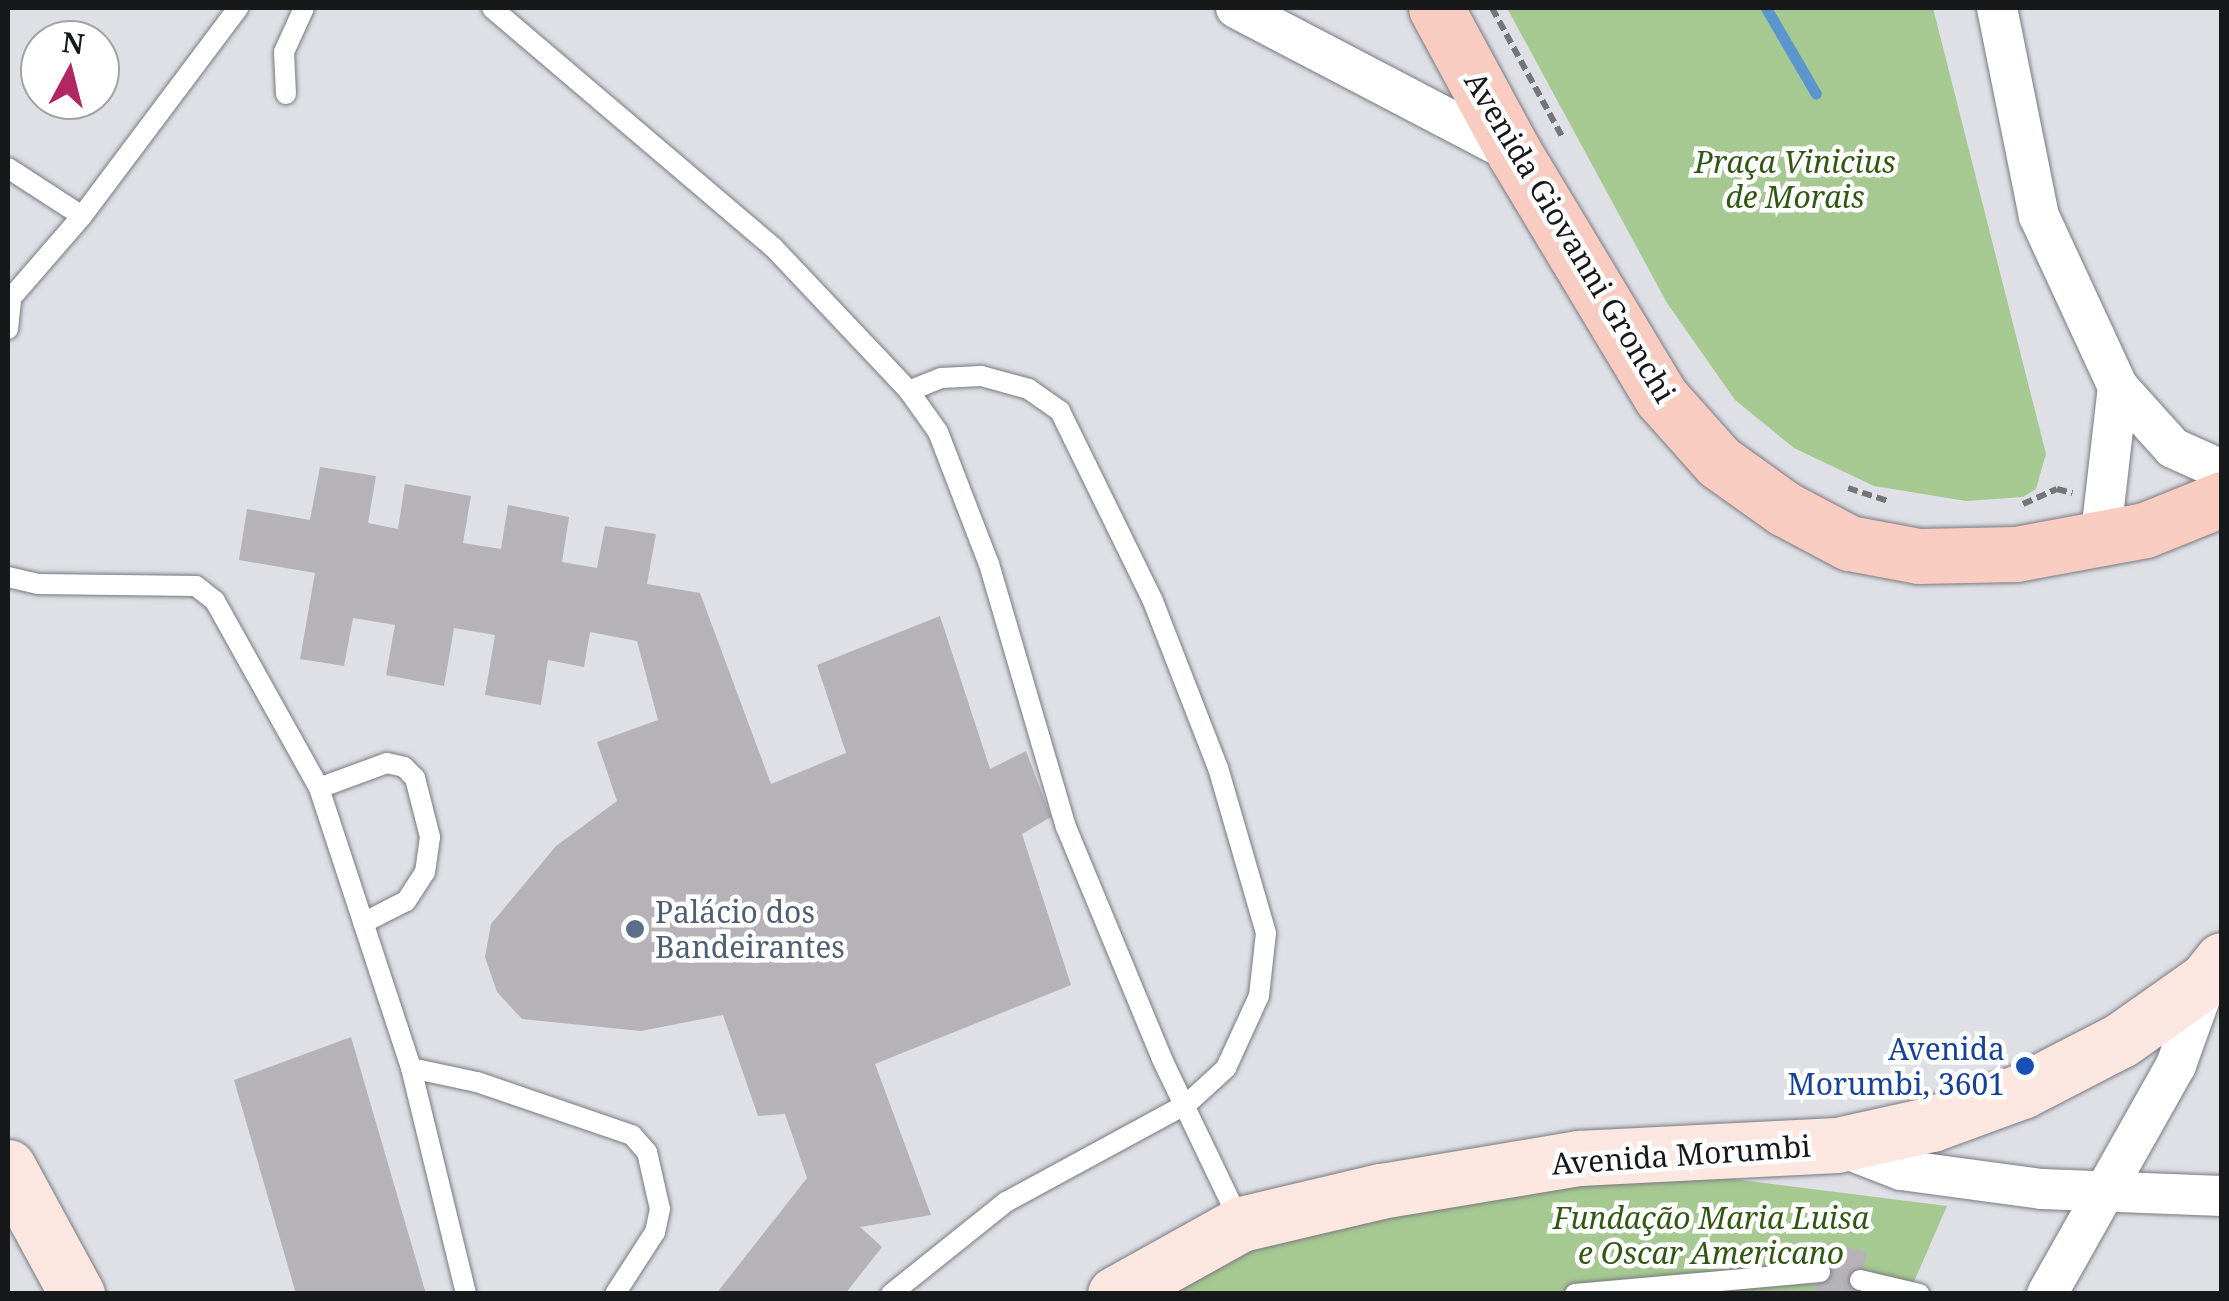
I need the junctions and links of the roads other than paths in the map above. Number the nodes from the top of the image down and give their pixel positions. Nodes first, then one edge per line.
1 (238, 8) edge
2 (304, 8) edge
3 (492, 8) edge
4 (1236, 8) edge
5 (1436, 8) edge
6 (1997, 8) edge
7 (286, 94) dead end
8 (1540, 149) junction
9 (8, 168) edge
10 (82, 216) junction
11 (9, 296) edge
12 (8, 329) edge
13 (2118, 387) junction
14 (909, 391) junction
15 (2222, 470) edge
16 (2222, 500) edge
17 (2103, 523) junction
18 (8, 577) edge
19 (319, 788) junction
20 (362, 923) junction
21 (2214, 970) edge
22 (411, 1068) junction
23 (1188, 1103) junction
24 (1837, 1146) junction
25 (8, 1167) edge
26 (2102, 1194) junction
27 (2222, 1196) edge
28 (1241, 1224) junction
29 (1785, 1272) junction
30 (1820, 1272) dead end
31 (1860, 1280) dead end
32 (76, 1294) edge
33 (466, 1294) edge
34 (614, 1294) edge
35 (891, 1294) edge
36 (1115, 1294) edge
37 (1575, 1294) edge
38 (1780, 1294) edge
39 (1919, 1294) edge
40 (2047, 1294) edge

1 - 10 lane
2 - 7 lane
3 - 14 lane
4 - 8 street
5 - 8 main road, Avenida Giovanni Gronchi
6 - 13 street
8 - 17 main road, Avenida Giovanni Gronchi
9 - 10 lane
10 - 11 lane
11 - 12 lane
13 - 15 street
13 - 17 street
14 - 23 lane
14 - 23 lane
16 - 17 main road, Avenida Giovanni Gronchi
18 - 19 lane
19 - 20 lane
19 - 20 lane
20 - 22 lane
21 - 24 main road, Avenida Morumbi
21 - 26 street
22 - 33 lane
22 - 34 lane
23 - 28 lane
23 - 35 lane
24 - 26 street
24 - 28 main road, Avenida Morumbi
25 - 32 main road
26 - 27 street
26 - 40 street
28 - 36 main road, Avenida Morumbi
29 - 30 lane
29 - 37 lane
29 - 38 lane
31 - 39 lane

